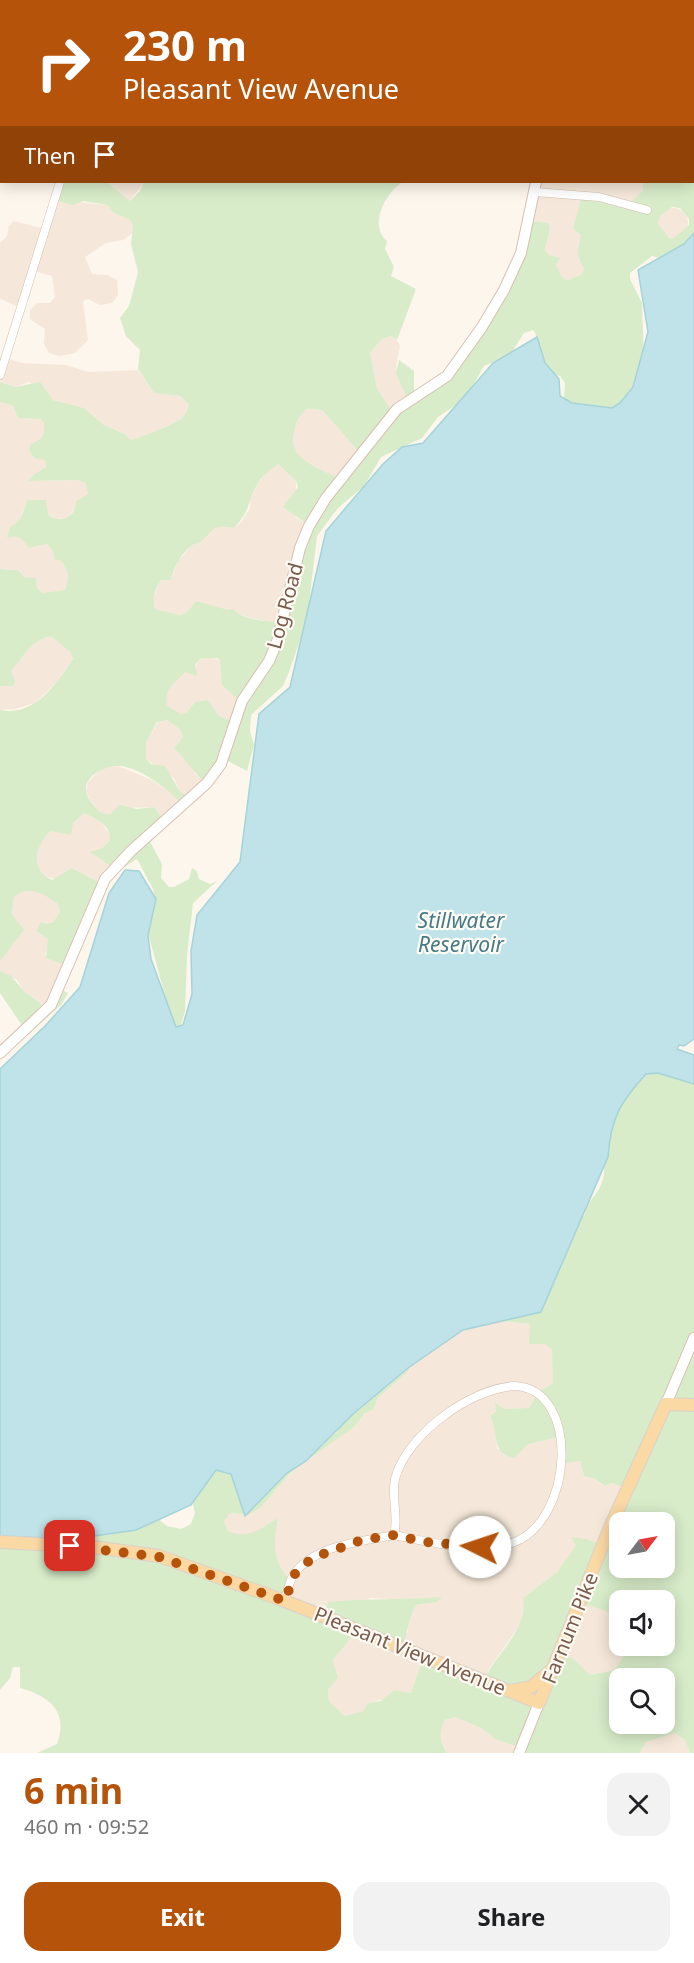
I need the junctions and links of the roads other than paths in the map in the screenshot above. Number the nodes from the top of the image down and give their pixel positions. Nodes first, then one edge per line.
1 (60, 183) edge
2 (535, 187) edge
3 (647, 210) dead end
4 (0, 375) edge
5 (0, 1053) edge
6 (694, 1338) edge
7 (666, 1404) junction
8 (694, 1405) edge
9 (394, 1535) junction
10 (0, 1542) edge
11 (285, 1601) junction
12 (555, 1666) junction
13 (510, 1691) junction
14 (539, 1703) junction
15 (519, 1753) edge

1 - 4 street
2 - 3 street
2 - 5 street, Log Road
6 - 7 street, Farnum Pike
7 - 8 main road
7 - 12 main road, Farnum Pike
9 - 9 street
9 - 11 street
10 - 11 main road, Pleasant View Avenue
11 - 13 main road, Pleasant View Avenue
12 - 13 main road
12 - 14 main road, Farnum Pike
13 - 14 main road, Pleasant View Avenue
14 - 15 street, Farnum Pike

